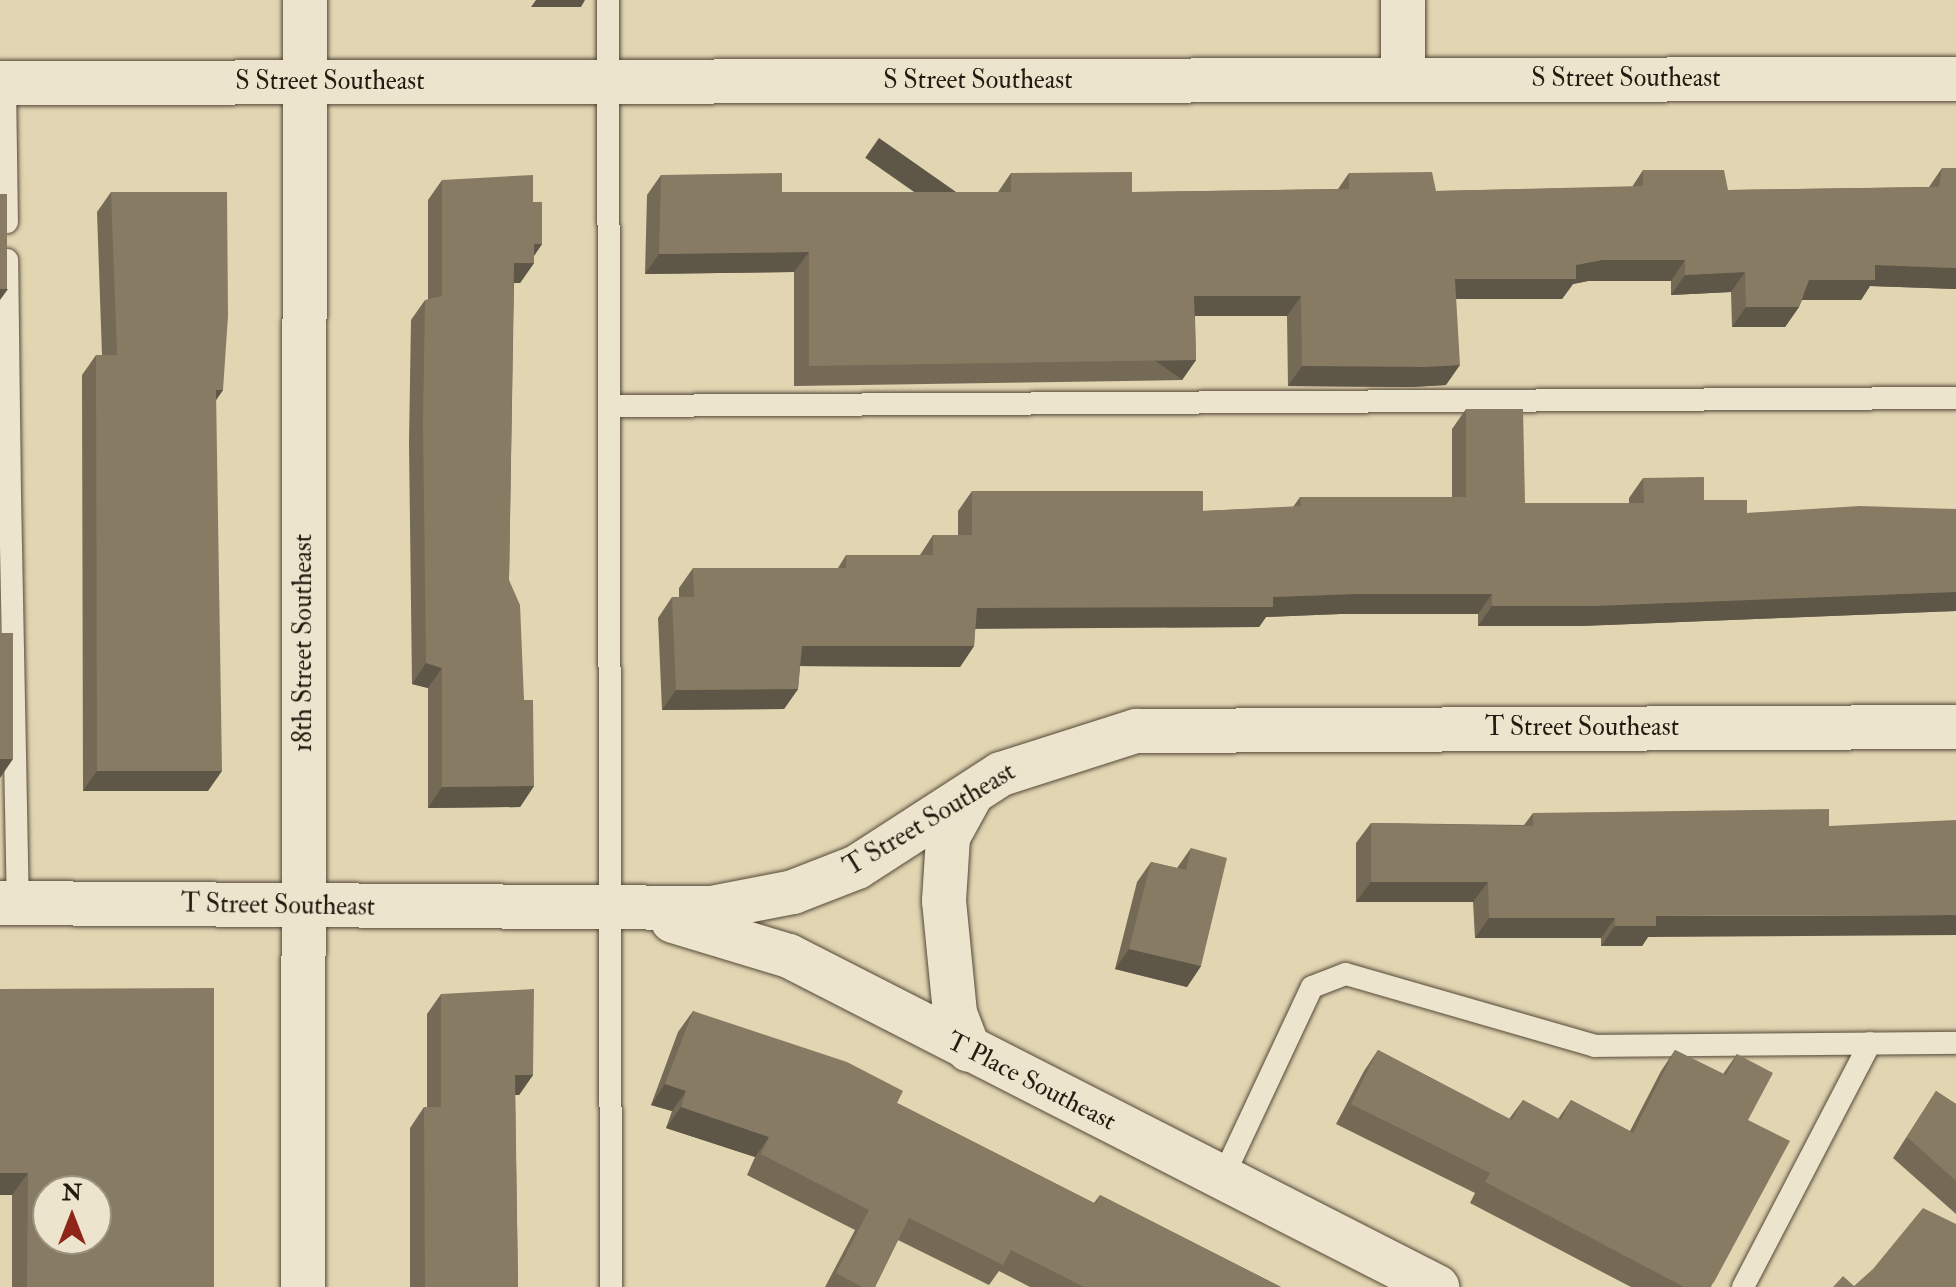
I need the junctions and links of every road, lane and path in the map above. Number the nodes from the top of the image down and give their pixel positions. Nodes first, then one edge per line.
1 (305, 0) edge
2 (608, 0) edge
3 (1403, 0) edge
4 (1403, 79) junction
5 (1956, 79) edge
6 (305, 82) junction
7 (606, 82) junction
8 (2, 83) edge
9 (1956, 398) edge
10 (610, 406) junction
11 (5, 494) edge
12 (1956, 727) edge
13 (971, 795) junction
14 (9, 903) edge
15 (303, 906) junction
16 (613, 910) junction
17 (1870, 1043) junction
18 (1956, 1043) edge
19 (969, 1050) junction
20 (1222, 1179) junction
21 (303, 1287) edge
22 (611, 1287) edge
23 (1437, 1287) edge
24 (1743, 1287) edge

1 - 6 street, 18th Street Southeast
2 - 7 lane
3 - 4 street
4 - 5 street, S Street Southeast
4 - 7 street, S Street Southeast
6 - 7 street, S Street Southeast
6 - 8 street, S Street Southeast
6 - 15 street, 18th Street Southeast
7 - 10 lane
8 - 11 lane
9 - 10 lane
10 - 16 lane
11 - 14 lane
12 - 13 street, T Street Southeast
13 - 16 street, T Street Southeast
13 - 19 street
14 - 15 street, T Street Southeast
15 - 16 street, T Street Southeast
15 - 21 street, 18th Street Southeast
16 - 19 street, T Place Southeast
16 - 22 lane
17 - 18 lane
17 - 20 lane
17 - 24 lane
19 - 20 street, T Place Southeast
20 - 23 street, T Place Southeast

